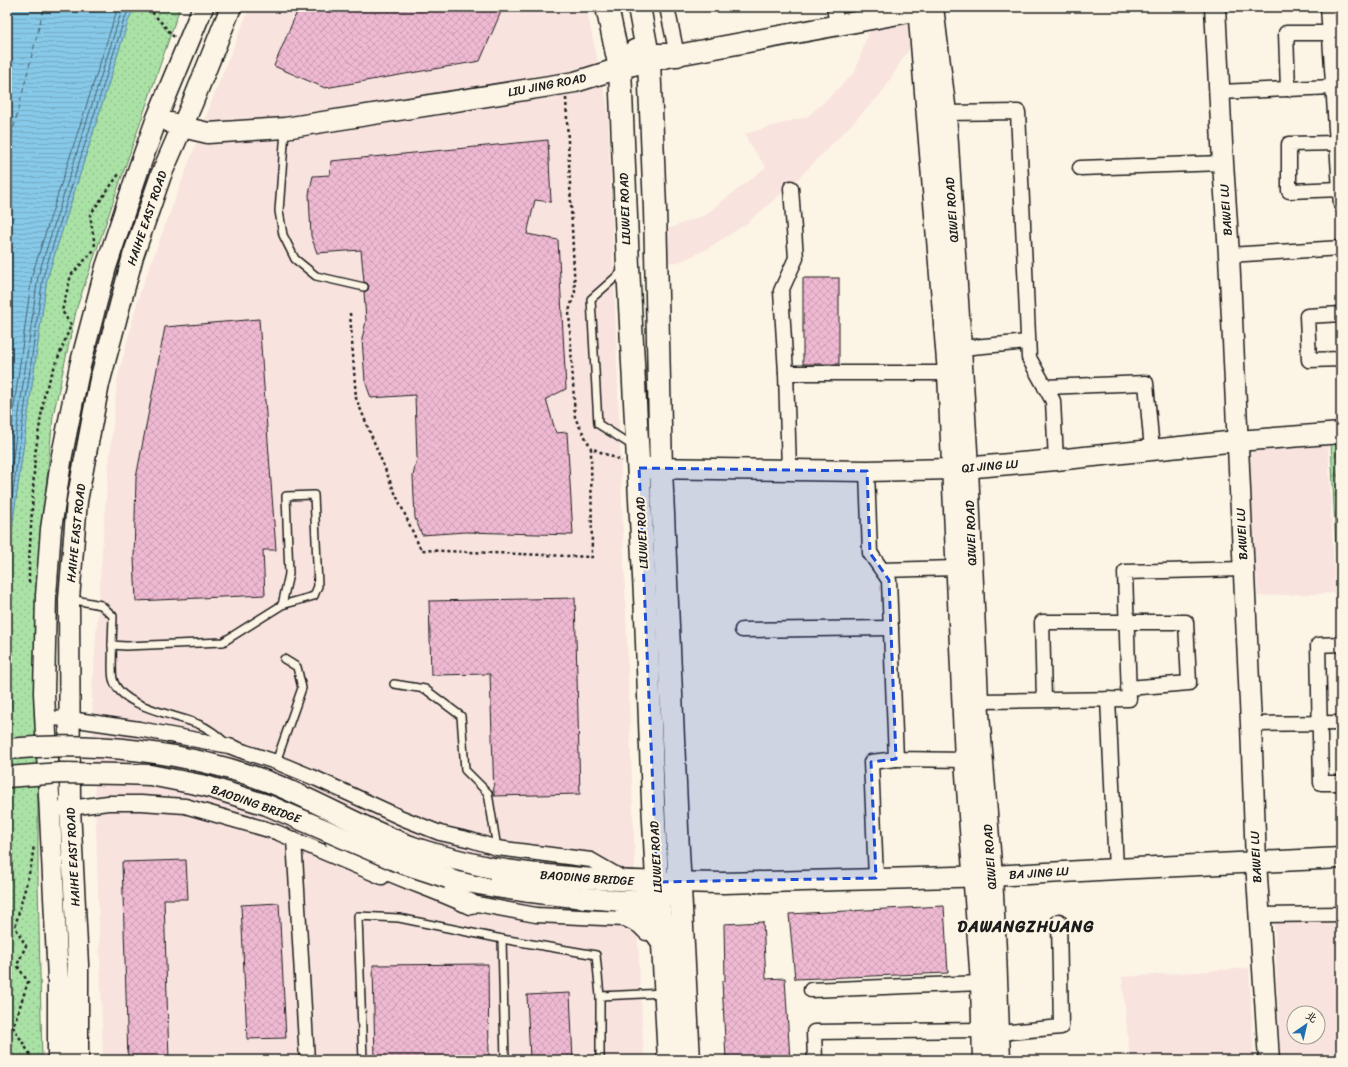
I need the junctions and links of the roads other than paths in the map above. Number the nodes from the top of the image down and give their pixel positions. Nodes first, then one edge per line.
1 (203, 7) edge
2 (231, 7) edge
3 (638, 7) edge
4 (667, 7) edge
5 (1215, 7) edge
6 (1328, 7) edge
7 (922, 9) edge
8 (609, 14) edge
9 (835, 16) edge
10 (1336, 33) edge
11 (677, 55) junction
12 (648, 58) junction
13 (620, 68) junction
14 (1333, 87) junction
15 (1288, 89) junction
16 (1220, 92) junction
17 (946, 113) junction
18 (157, 118) junction
19 (182, 127) junction
20 (285, 128) junction
21 (1337, 143) junction
22 (1223, 163) junction
23 (1080, 168) dead end
24 (791, 188) dead end
25 (1340, 189) edge
26 (1341, 205) edge
27 (1341, 248) edge
28 (1229, 254) junction
29 (628, 266) junction
30 (364, 287) dead end
31 (1341, 314) edge
32 (1028, 342) junction
33 (961, 348) junction
34 (1341, 360) edge
35 (786, 373) junction
36 (948, 373) junction
37 (1046, 387) junction
38 (1341, 433) edge
39 (1237, 441) junction
40 (1152, 450) junction
41 (638, 458) junction
42 (1056, 460) junction
43 (960, 468) junction
44 (661, 469) junction
45 (789, 470) junction
46 (867, 470) junction
47 (956, 568) junction
48 (1244, 569) junction
49 (882, 570) junction
50 (69, 599) junction
51 (282, 605) junction
52 (1126, 622) junction
53 (891, 628) junction
54 (742, 630) dead end
55 (1341, 644) edge
56 (112, 645) junction
57 (284, 659) dead end
58 (394, 684) dead end
59 (1128, 688) junction
60 (1044, 699) junction
61 (1108, 699) junction
62 (978, 701) junction
63 (45, 718) junction
64 (70, 719) junction
65 (1320, 723) junction
66 (1341, 723) edge
67 (1251, 724) junction
68 (229, 746) junction
69 (7, 749) edge
70 (896, 760) junction
71 (966, 760) junction
72 (276, 762) junction
73 (7, 777) edge
74 (1341, 783) edge
75 (70, 809) junction
76 (50, 810) junction
77 (294, 839) junction
78 (497, 848) junction
79 (1333, 858) edge
80 (1256, 862) junction
81 (1116, 868) junction
82 (982, 876) junction
83 (876, 878) junction
84 (628, 881) junction
85 (680, 883) junction
86 (446, 885) junction
87 (658, 891) junction
88 (619, 901) junction
89 (470, 904) junction
90 (1341, 914) edge
91 (1259, 915) junction
92 (1059, 922) dead end
93 (502, 939) junction
94 (663, 944) junction
95 (665, 971) junction
96 (981, 983) junction
97 (811, 990) dead end
98 (666, 993) junction
99 (600, 996) junction
100 (991, 1031) junction
101 (58, 1060) edge
102 (78, 1060) edge
103 (307, 1060) edge
104 (363, 1060) edge
105 (505, 1060) edge
106 (600, 1060) edge
107 (669, 1060) edge
108 (689, 1060) edge
109 (815, 1060) edge
110 (983, 1060) edge
111 (1000, 1060) edge
112 (1269, 1060) edge

1 - 18 street, HAIHE EAST ROAD
2 - 19 street, HAIHE EAST ROAD
3 - 12 main road, LIUWEI ROAD
4 - 11 street
5 - 16 street, BAWEI LU
6 - 10 street
7 - 9 street
7 - 17 street, QIWEI ROAD
7 - 36 street, QIWEI ROAD
8 - 12 main road
8 - 13 main road, LIUWEI ROAD
9 - 11 street
10 - 14 street
10 - 15 street
11 - 12 main road
12 - 13 street, LIU JING ROAD
12 - 44 main road, LIUWEI ROAD
13 - 20 street, LIU JING ROAD
13 - 29 main road, LIUWEI ROAD
14 - 15 street
14 - 21 street
15 - 16 street
16 - 22 street, BAWEI LU
17 - 32 street
17 - 33 street, QIWEI ROAD
18 - 19 street, LIU JING ROAD
18 - 63 street, HAIHE EAST ROAD
19 - 20 street, LIU JING ROAD
19 - 50 street, HAIHE EAST ROAD
20 - 30 lane
21 - 25 street
21 - 25 street
22 - 23 street
22 - 28 street, BAWEI LU
24 - 35 street
25 - 26 street
27 - 28 street
28 - 39 street, BAWEI LU
29 - 41 main road, LIUWEI ROAD
29 - 41 lane
31 - 34 street
32 - 33 street
32 - 37 street
33 - 43 street, QIWEI ROAD
35 - 36 street
35 - 45 street
36 - 43 street, QIWEI ROAD
37 - 40 street
37 - 42 street
38 - 39 street, QI JING LU
39 - 40 street, QI JING LU
39 - 48 street, BAWEI LU
40 - 42 street, QI JING LU
41 - 44 street, QI JING LU
41 - 87 main road, LIUWEI ROAD
42 - 43 street, QI JING LU
43 - 46 street, QI JING LU
43 - 47 street, QIWEI ROAD
43 - 62 street, QIWEI ROAD
44 - 45 street, QI JING LU
44 - 85 main road, LIUWEI ROAD
45 - 46 street, QI JING LU
46 - 49 street
47 - 49 street
47 - 71 street, QIWEI ROAD
48 - 52 street
48 - 67 street, BAWEI LU
49 - 53 street
50 - 56 lane
50 - 64 street, HAIHE EAST ROAD
51 - 51 lane
51 - 56 lane
52 - 59 street
52 - 59 street
52 - 60 street
53 - 54 street
53 - 70 street
55 - 65 street
56 - 68 lane
57 - 72 lane
58 - 78 lane
59 - 61 street
60 - 61 street
60 - 62 street
61 - 81 street
62 - 82 street, QIWEI ROAD
63 - 64 street
63 - 76 street, HAIHE EAST ROAD
64 - 68 street
64 - 75 street, HAIHE EAST ROAD
65 - 66 street
65 - 67 street
65 - 74 street
67 - 80 street, BAWEI LU
68 - 72 street
69 - 84 street, BAODING BRIDGE, bridge
70 - 71 street
70 - 83 street
71 - 82 street, QIWEI ROAD
72 - 78 street
73 - 86 street, BAODING BRIDGE, bridge
75 - 76 street
75 - 77 street
75 - 102 street, HAIHE EAST ROAD
76 - 101 street, HAIHE EAST ROAD
77 - 89 street
77 - 103 street
78 - 84 street
79 - 80 street, BA JING LU
80 - 81 street, BA JING LU
80 - 91 street, BAWEI LU
81 - 82 street, BA JING LU
82 - 83 street, BA JING LU
82 - 96 street, QIWEI ROAD
82 - 100 street, QIWEI ROAD
83 - 85 street, BA JING LU
84 - 87 street, BAODING BRIDGE
85 - 87 street
85 - 108 main road, LIUWEI ROAD
86 - 88 street, BAODING BRIDGE
86 - 89 street
87 - 88 street, BAODING BRIDGE
87 - 94 main road, LIUWEI ROAD
88 - 94 street
89 - 95 street
90 - 91 street
91 - 112 street, BAWEI LU
92 - 100 street
93 - 99 lane
93 - 104 lane
93 - 105 lane
94 - 95 main road, LIUWEI ROAD
95 - 98 main road, LIUWEI ROAD
96 - 97 street
96 - 100 street, QIWEI ROAD
98 - 99 lane
98 - 107 main road, LIUWEI ROAD
99 - 106 lane
100 - 109 street
100 - 110 street, QIWEI ROAD
100 - 111 street, QIWEI ROAD

